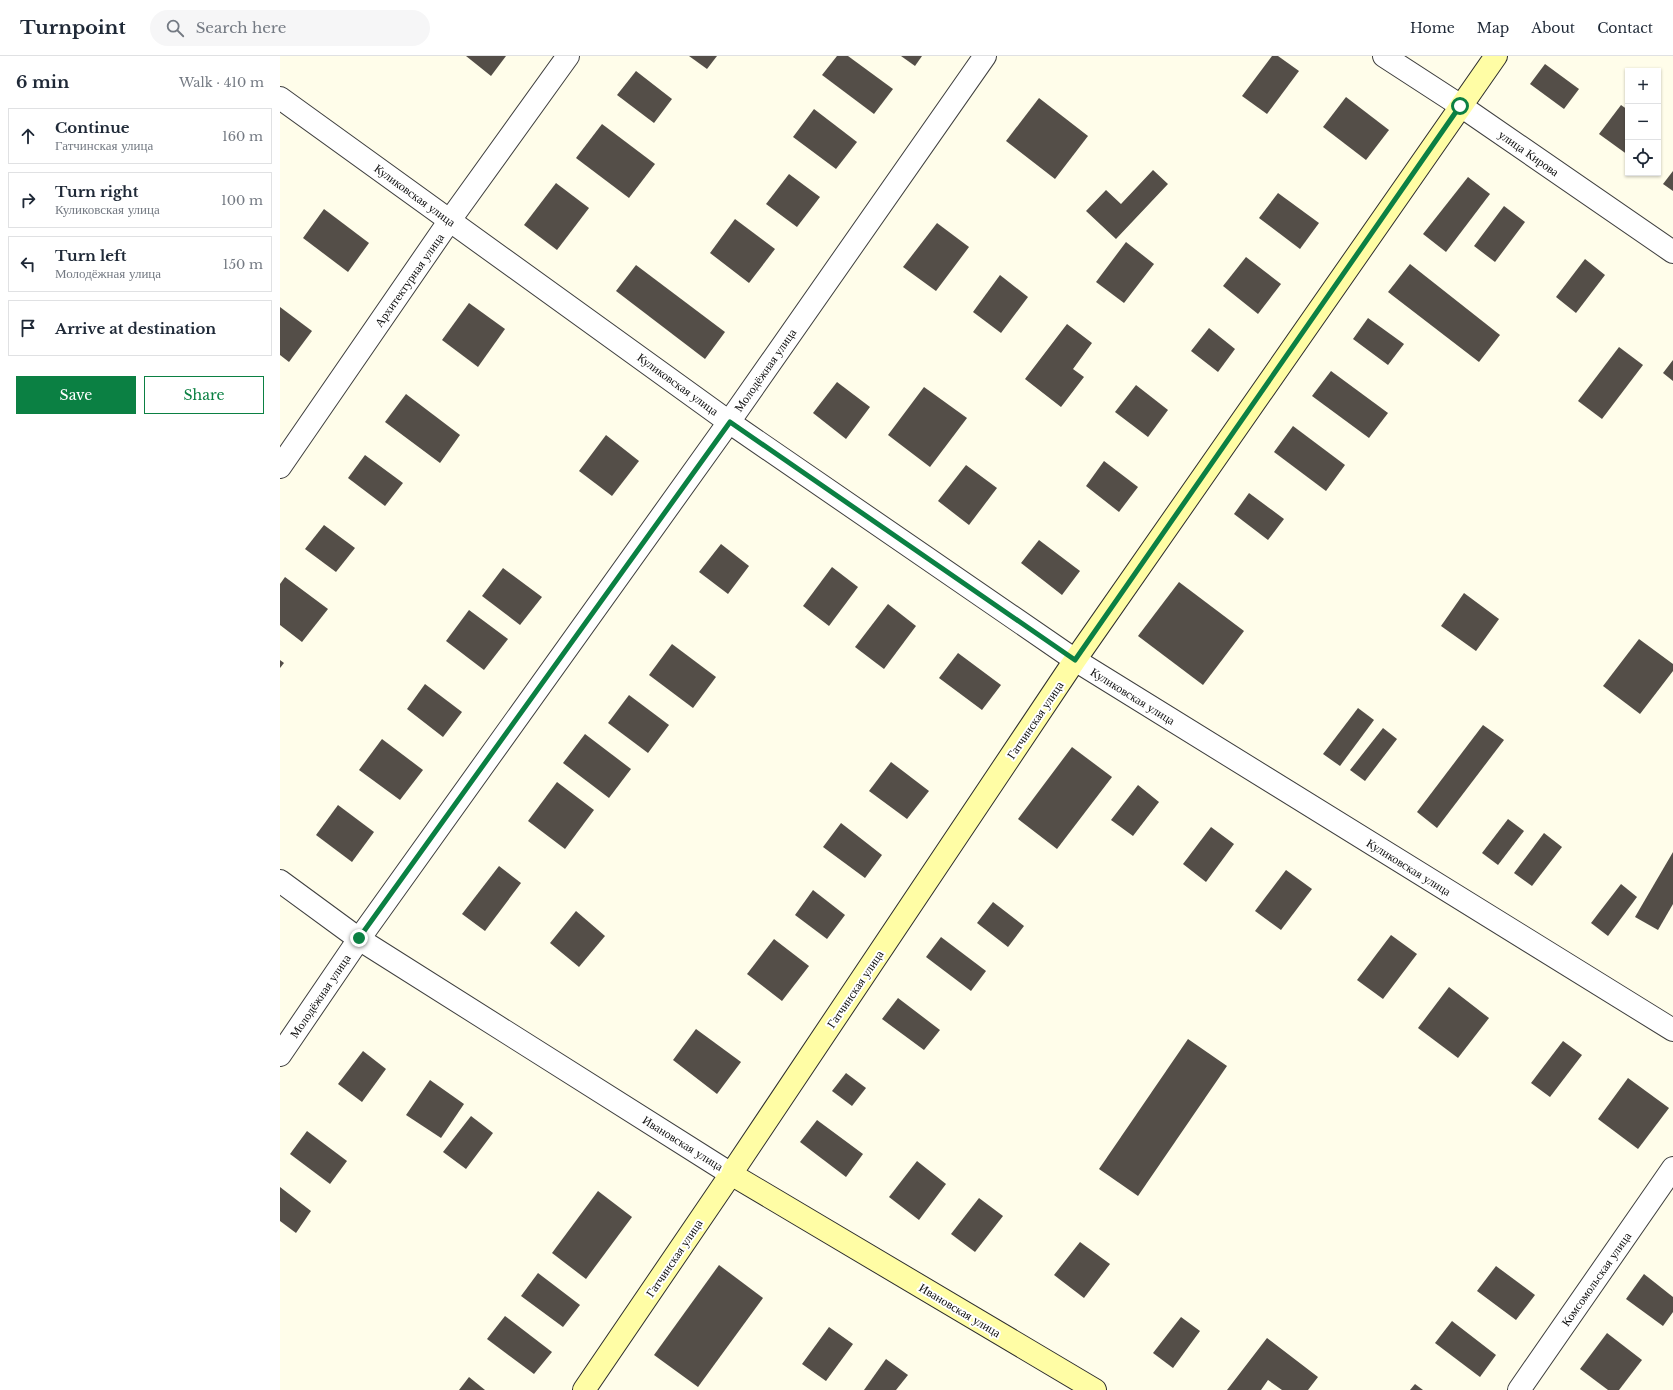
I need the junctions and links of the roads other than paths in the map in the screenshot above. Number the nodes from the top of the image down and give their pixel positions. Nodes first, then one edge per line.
1 (568, 56) edge
2 (985, 56) edge
3 (1384, 56) edge
4 (1496, 56) edge
5 (280, 98) edge
6 (1460, 106) junction
7 (450, 220) junction
8 (1673, 252) edge
9 (730, 422) junction
10 (280, 467) edge
11 (1075, 660) junction
12 (280, 881) edge
13 (359, 938) junction
14 (1673, 1030) edge
15 (280, 1055) edge
16 (1673, 1168) edge
17 (731, 1174) junction
18 (584, 1390) edge
19 (1095, 1390) edge
20 (1519, 1390) edge

1 - 7 street, Архитектурная улица
2 - 9 street, Молодёжная улица
3 - 6 street, улица Кирова
4 - 6 street, Гатчинская улица
5 - 7 street, Куликовская улица
6 - 8 street, улица Кирова
6 - 11 street, Гатчинская улица
7 - 9 street, Куликовская улица
7 - 10 street, Архитектурная улица
9 - 11 street, Куликовская улица
9 - 13 street, Молодёжная улица
11 - 14 street, Куликовская улица
11 - 17 street, Гатчинская улица
12 - 13 street, Ивановская улица
13 - 15 street, Молодёжная улица
13 - 17 street, Ивановская улица
16 - 20 street, Комсомольская улица
17 - 18 street, Гатчинская улица
17 - 19 street, Ивановская улица

